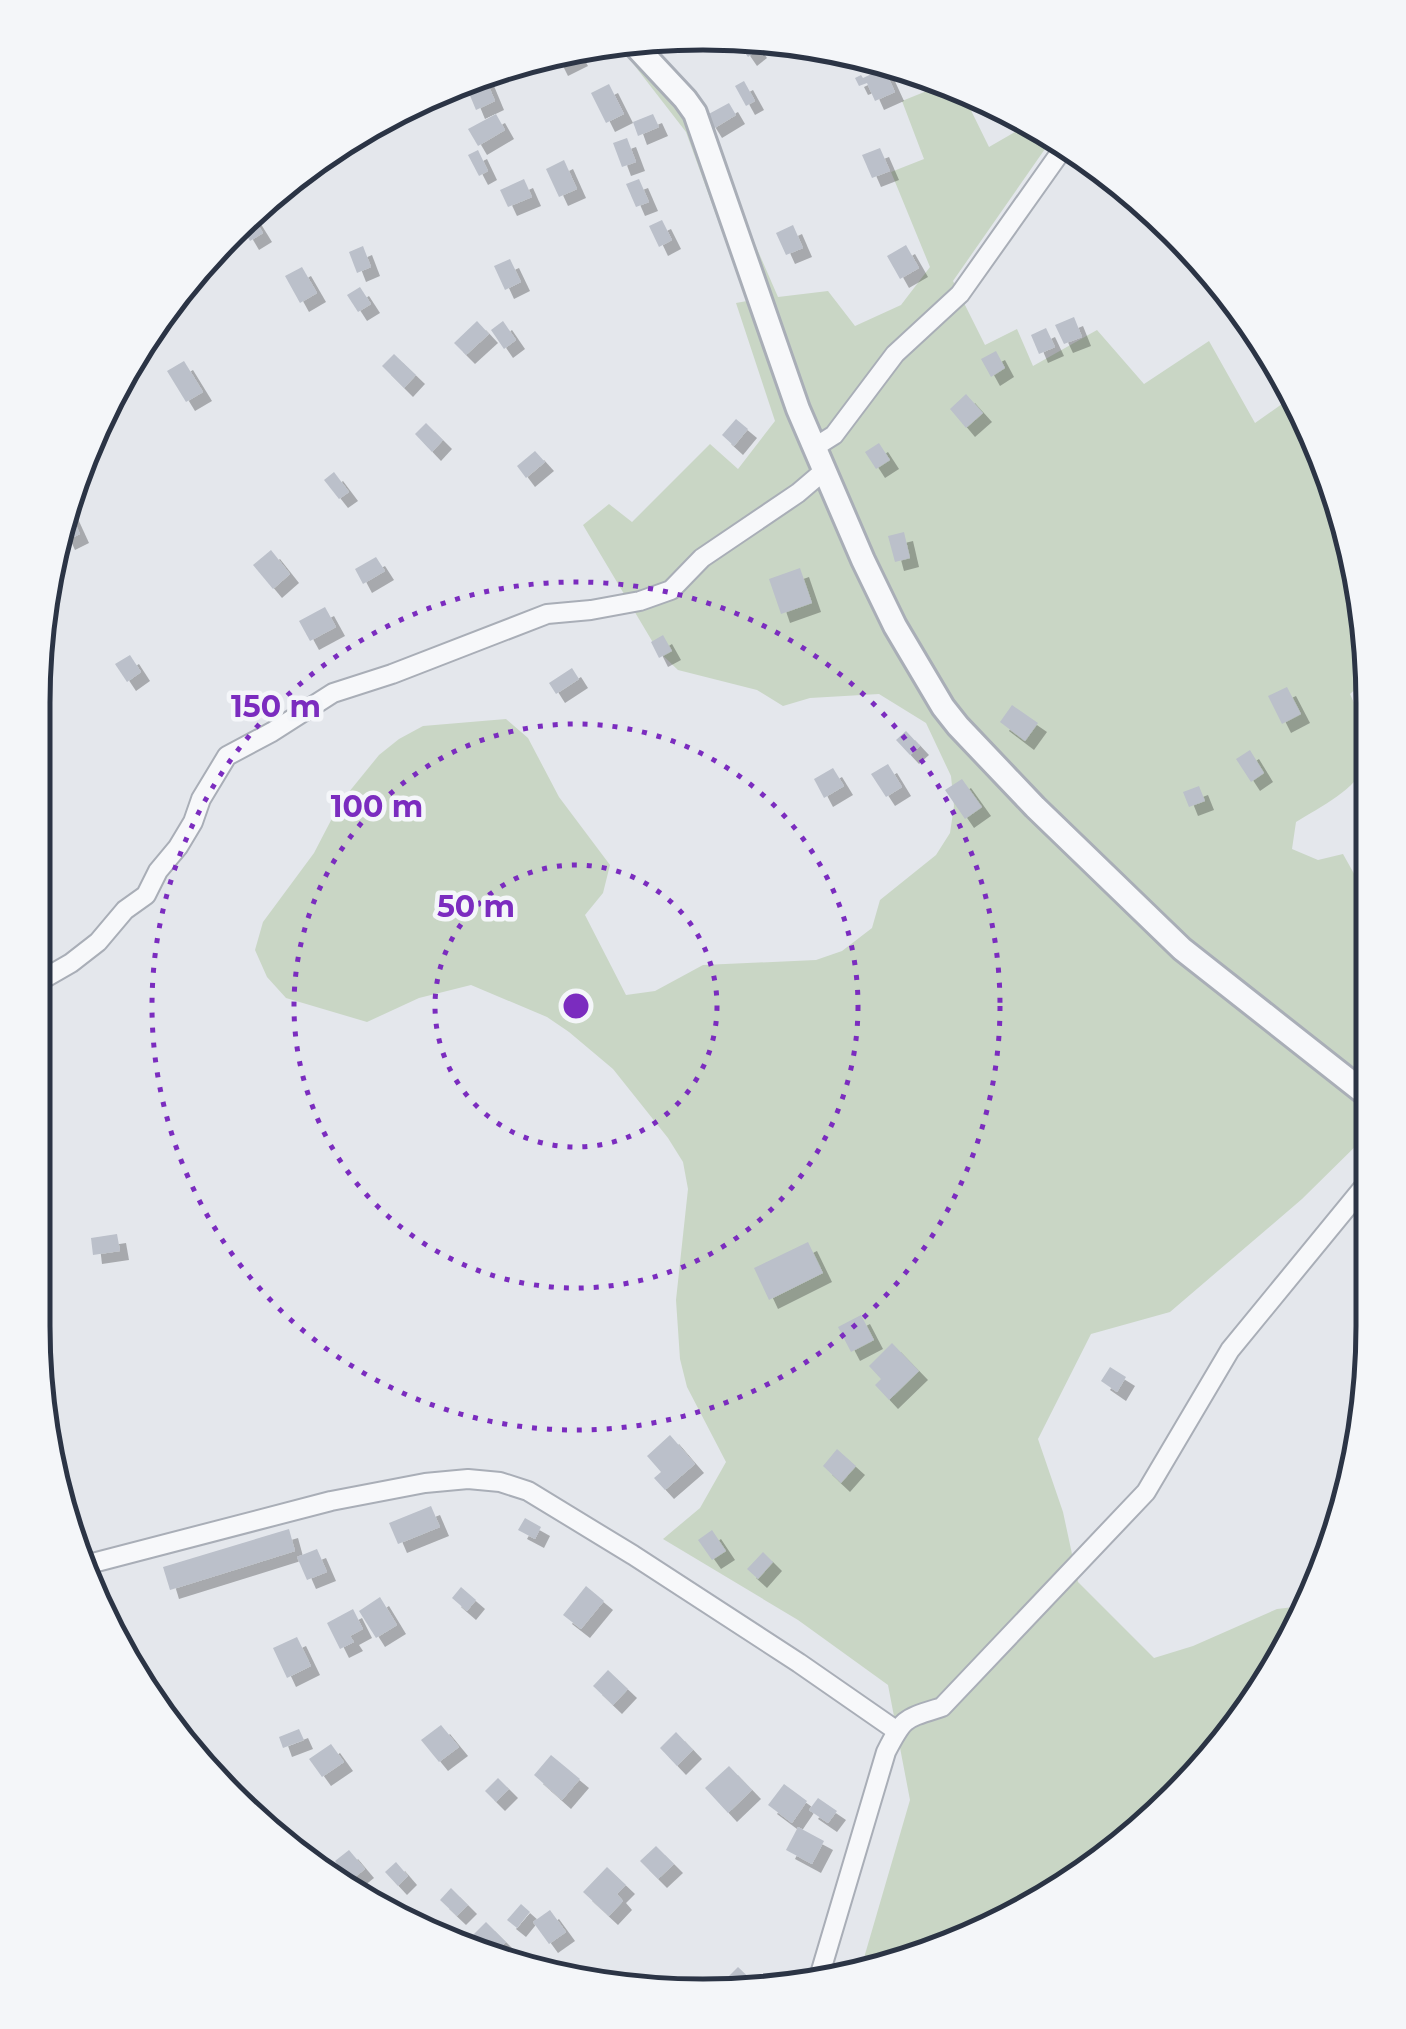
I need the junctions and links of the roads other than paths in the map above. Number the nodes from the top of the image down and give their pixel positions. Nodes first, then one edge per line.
1 (642, 53) edge
2 (1059, 155) edge
3 (815, 446) junction
4 (824, 470) junction
5 (50, 975) edge
6 (1356, 1087) edge
7 (1356, 1196) edge
8 (95, 1562) edge
9 (896, 1732) junction
10 (823, 1967) edge

1 - 3 street
2 - 3 street
3 - 4 street
4 - 5 street
4 - 6 street
7 - 9 street
8 - 9 street
9 - 10 street

